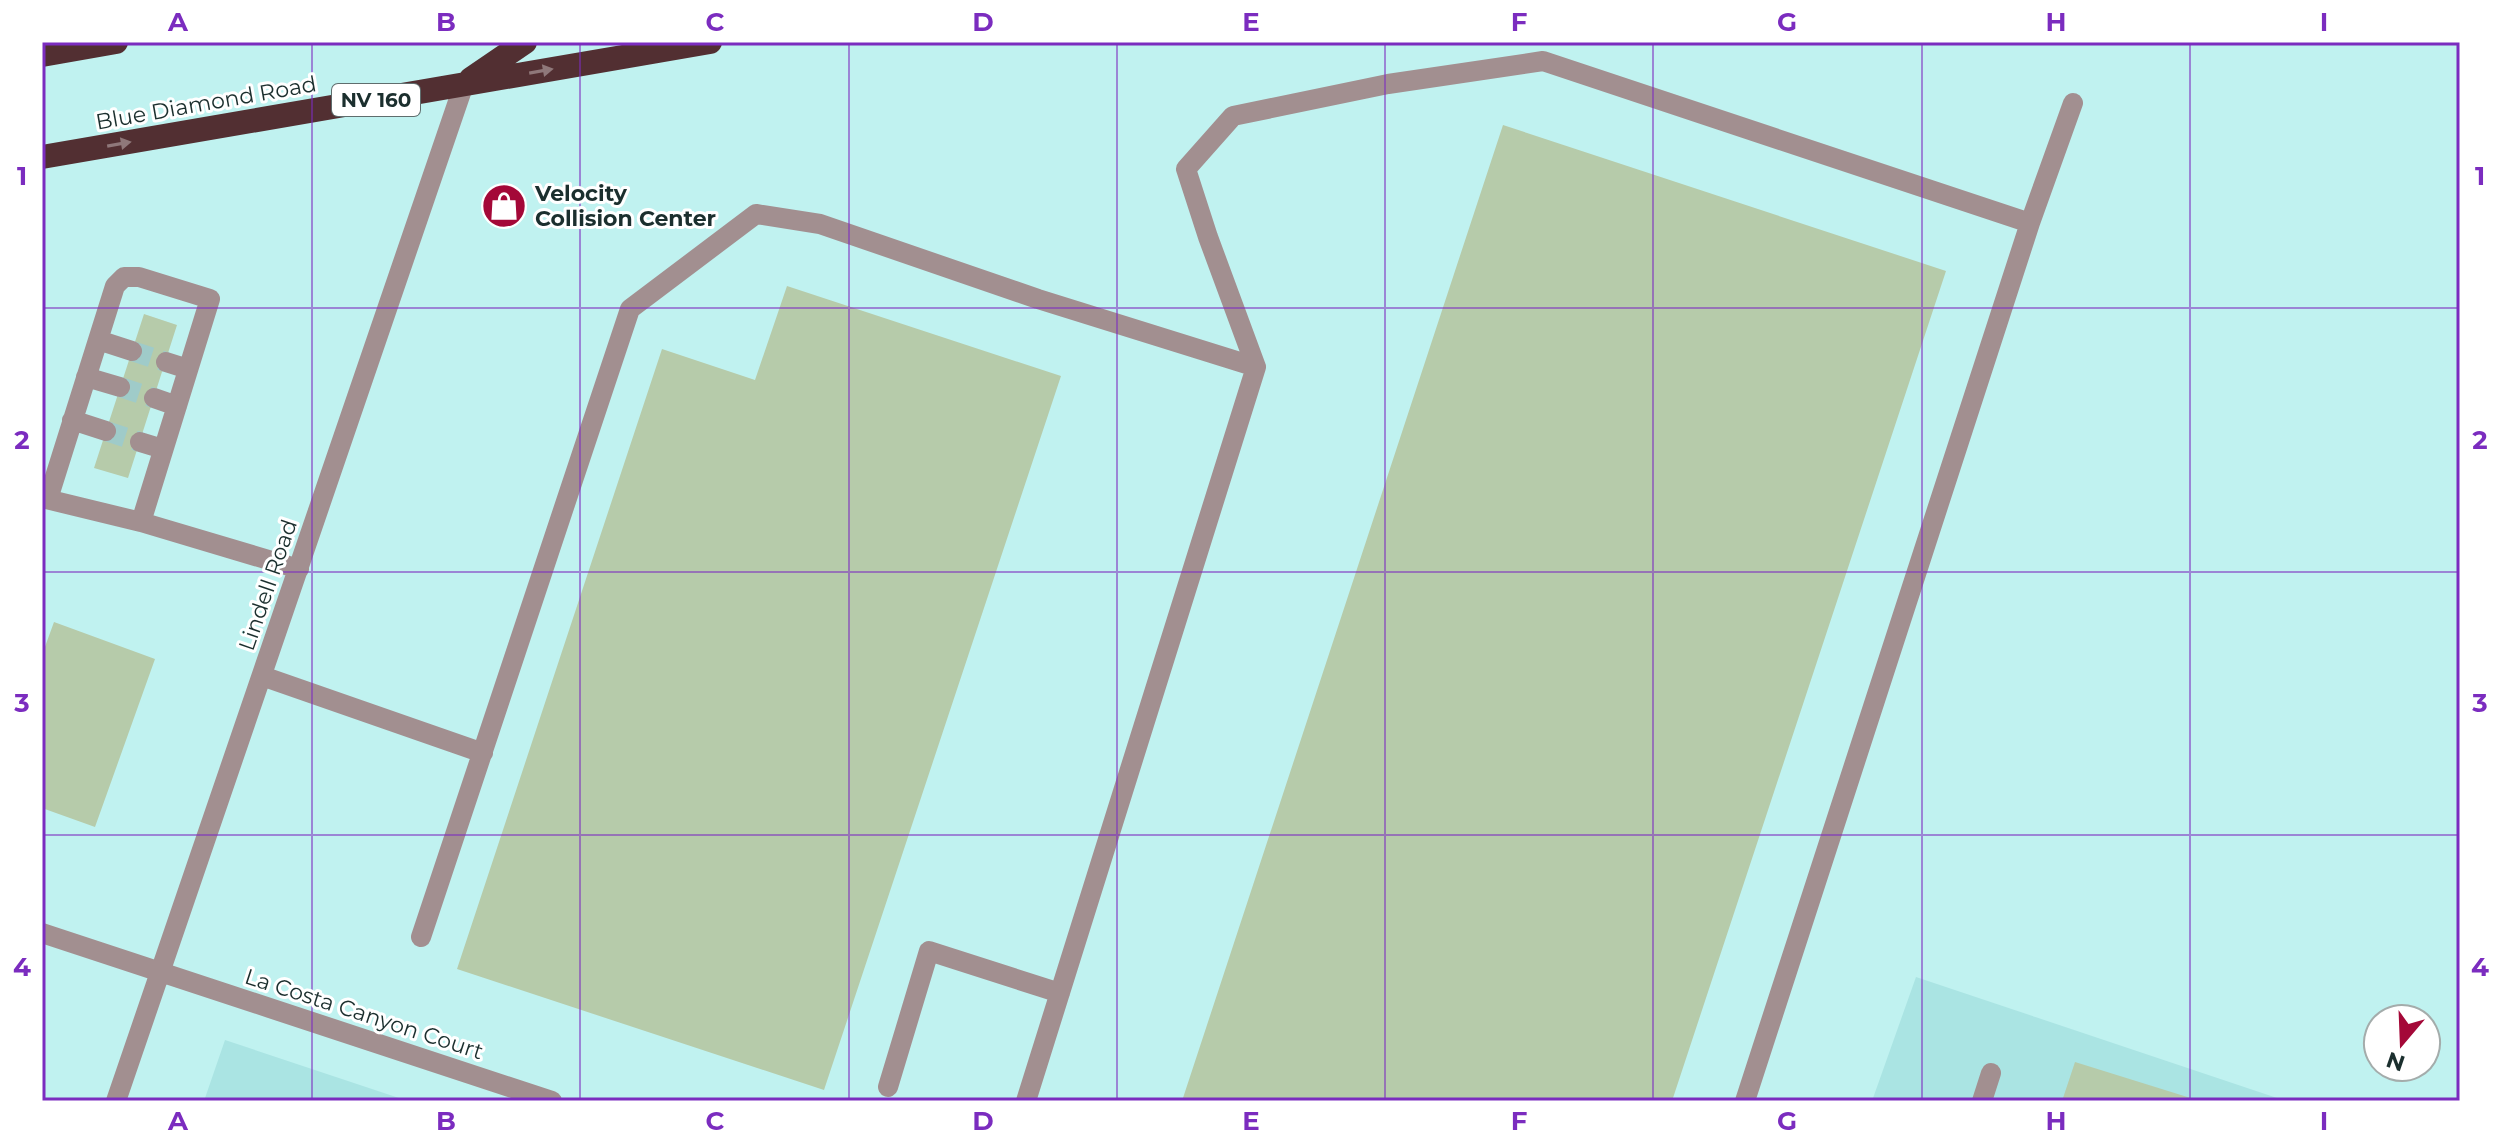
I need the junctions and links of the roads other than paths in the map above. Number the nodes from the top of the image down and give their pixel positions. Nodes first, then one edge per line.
1 (116, 42) edge
2 (525, 42) edge
3 (710, 42) edge
4 (42, 55) edge
5 (464, 84) junction
6 (2073, 103) dead end
7 (42, 157) edge
8 (2030, 223) junction
9 (98, 340) junction
10 (132, 351) tunnel mouth
11 (166, 362) tunnel mouth
12 (1256, 367) junction
13 (188, 369) junction
14 (86, 377) junction
15 (120, 387) tunnel mouth
16 (154, 398) tunnel mouth
17 (177, 406) junction
18 (72, 420) junction
19 (106, 431) tunnel mouth
20 (140, 442) tunnel mouth
21 (163, 449) junction
22 (45, 498) edge
23 (141, 522) junction
24 (299, 569) junction
25 (262, 676) junction
26 (483, 753) junction
27 (42, 933) edge
28 (421, 937) dead end
29 (161, 973) junction
30 (1060, 993) junction
31 (1991, 1073) dead end
32 (888, 1087) dead end
33 (116, 1101) edge
34 (552, 1101) edge
35 (1026, 1101) edge
36 (1745, 1101) edge
37 (1982, 1101) edge

1 - 4 highway
2 - 5 highway
5 -> 3 highway, Blue Diamond Road / NV 160
7 -> 5 highway, Blue Diamond Road / NV 160
5 - 24 street, Lindell Road
6 - 8 street
8 - 12 street
8 - 36 street
9 - 10 street
9 - 13 street
9 - 14 street
11 - 13 street
12 - 26 street
12 - 30 street
13 - 17 street
14 - 15 street
14 - 18 street
16 - 17 street
17 - 21 street
18 - 19 street
18 - 22 street
20 - 21 street
21 - 23 street
22 - 23 street
23 - 24 street
24 - 25 street, Lindell Road
25 - 26 street
25 - 29 street, Lindell Road
26 - 28 street
27 - 29 street, La Costa Canyon Court
29 - 33 street, Lindell Road
29 - 34 street, La Costa Canyon Court
30 - 32 street
30 - 35 street
31 - 37 street

